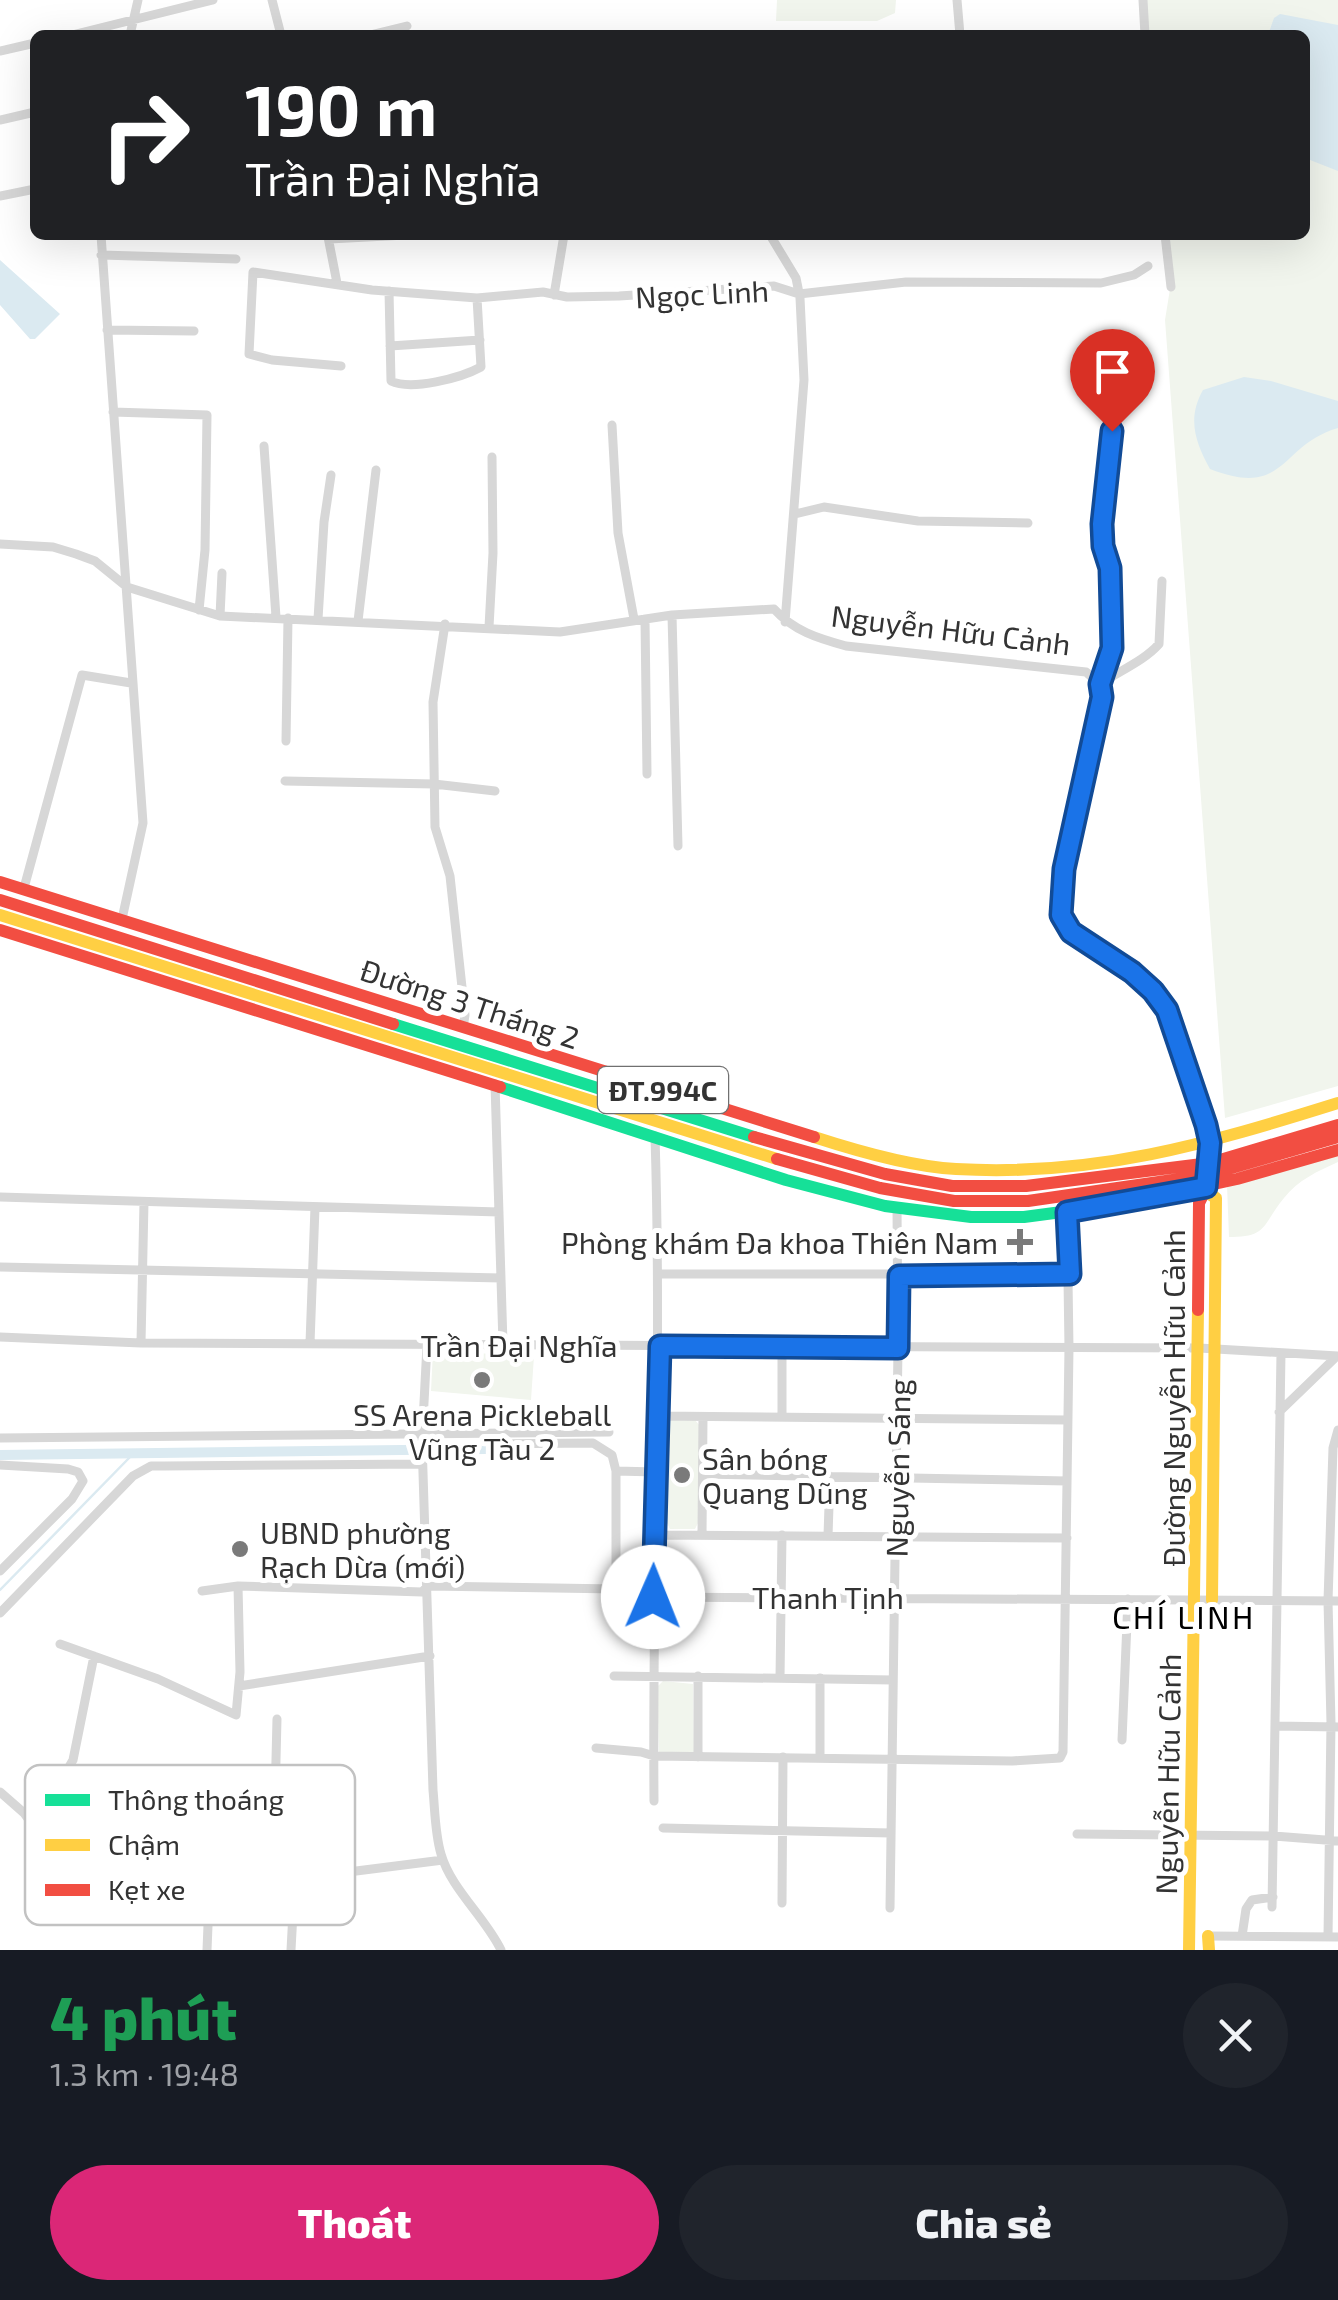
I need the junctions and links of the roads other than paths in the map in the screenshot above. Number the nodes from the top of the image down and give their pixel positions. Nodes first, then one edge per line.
1 (138, 0) edge
2 (213, 0) edge
3 (272, 0) edge
4 (958, 0) edge
5 (1143, 0) edge
6 (133, 22) junction
7 (406, 26) dead end
8 (95, 30) edge
9 (131, 30) edge
10 (280, 30) edge
11 (390, 30) edge
12 (960, 30) edge
13 (1145, 30) edge
14 (30, 44) edge
15 (0, 51) edge
16 (30, 113) edge
17 (0, 120) edge
18 (30, 190) edge
19 (0, 196) edge
20 (101, 240) edge
21 (329, 240) edge
22 (563, 240) edge
23 (773, 240) edge
24 (1166, 240) edge
25 (101, 255) junction
26 (236, 260) dead end
27 (1148, 266) dead end
28 (337, 283) junction
29 (1171, 287) dead end
30 (389, 291) junction
31 (799, 294) junction
32 (554, 295) junction
33 (477, 298) junction
34 (107, 330) junction
35 (194, 331) dead end
36 (480, 340) junction
37 (390, 346) junction
38 (340, 366) dead end
39 (113, 412) junction
40 (612, 424) dead end
41 (1112, 431) dead end
42 (264, 446) dead end
43 (492, 457) dead end
44 (376, 470) dead end
45 (331, 476) dead end
46 (796, 514) junction
47 (1028, 523) dead end
48 (0, 544) edge
49 (222, 573) dead end
50 (1162, 582) dead end
51 (126, 587) junction
52 (199, 610) junction
53 (672, 615) junction
54 (220, 616) junction
55 (276, 617) junction
56 (288, 618) junction
57 (318, 619) junction
58 (640, 619) junction
59 (358, 621) junction
60 (785, 622) junction
61 (445, 624) junction
62 (489, 627) junction
63 (131, 683) junction
64 (1100, 684) junction
65 (286, 741) dead end
66 (647, 774) dead end
67 (285, 781) dead end
68 (434, 784) junction
69 (495, 791) dead end
70 (678, 846) dead end
71 (0, 882) edge
72 (24, 888) junction
73 (0, 900) edge
74 (0, 915) edge
75 (122, 918) junction
76 (0, 930) edge
77 (463, 1028) junction
78 (494, 1038) junction
79 (490, 1054) junction
80 (446, 1063) junction
81 (495, 1078) junction
82 (1338, 1103) edge
83 (1338, 1125) edge
84 (657, 1130) junction
85 (1338, 1137) edge
86 (1210, 1143) junction
87 (1338, 1150) edge
88 (1112, 1162) junction
89 (1058, 1166) junction
90 (980, 1170) junction
91 (1120, 1176) junction
92 (1207, 1179) junction
93 (1056, 1183) junction
94 (982, 1186) junction
95 (0, 1198) edge
96 (144, 1202) junction
97 (897, 1207) junction
98 (315, 1208) junction
99 (499, 1212) junction
100 (1067, 1212) junction
101 (0, 1267) edge
102 (142, 1270) junction
103 (312, 1274) junction
104 (659, 1274) junction
105 (1070, 1274) junction
106 (899, 1276) junction
107 (501, 1278) junction
108 (0, 1337) edge
109 (141, 1343) junction
110 (310, 1343) junction
111 (503, 1344) junction
112 (427, 1345) junction
113 (660, 1346) junction
114 (782, 1348) junction
115 (898, 1348) junction
116 (1069, 1348) junction
117 (1207, 1349) junction
118 (1281, 1353) junction
119 (1338, 1356) edge
120 (1278, 1412) junction
121 (658, 1416) junction
122 (703, 1416) junction
123 (782, 1417) junction
124 (897, 1418) junction
125 (1068, 1420) junction
126 (1338, 1430) edge
127 (609, 1432) dead end
128 (422, 1437) junction
129 (0, 1438) edge
130 (494, 1444) dead end
131 (422, 1462) junction
132 (0, 1466) edge
133 (616, 1471) junction
134 (656, 1472) junction
135 (703, 1474) junction
136 (830, 1476) junction
137 (896, 1478) junction
138 (1068, 1481) junction
139 (702, 1534) junction
140 (654, 1535) junction
141 (782, 1536) junction
142 (828, 1536) junction
143 (895, 1537) junction
144 (1067, 1538) junction
145 (0, 1570) edge
146 (238, 1586) junction
147 (428, 1586) junction
148 (616, 1589) junction
149 (202, 1591) dead end
150 (782, 1596) junction
151 (653, 1597) junction
152 (895, 1597) junction
153 (1068, 1598) junction
154 (1128, 1599) junction
155 (1196, 1600) junction
156 (1212, 1600) junction
157 (1275, 1600) junction
158 (1333, 1601) edge
159 (0, 1613) edge
160 (60, 1644) dead end
161 (94, 1656) junction
162 (430, 1656) junction
163 (654, 1675) junction
164 (614, 1676) dead end
165 (698, 1676) junction
166 (780, 1678) junction
167 (820, 1678) junction
168 (893, 1680) junction
169 (239, 1686) junction
170 (277, 1719) dead end
171 (1276, 1726) junction
172 (1335, 1726) edge
173 (1122, 1740) dead end
174 (596, 1748) dead end
175 (654, 1756) junction
176 (698, 1757) junction
177 (782, 1758) junction
178 (820, 1758) junction
179 (892, 1758) junction
180 (70, 1765) edge
181 (276, 1765) edge
182 (0, 1792) edge
183 (654, 1801) dead end
184 (24, 1813) edge
185 (663, 1828) dead end
186 (782, 1831) junction
187 (891, 1834) junction
188 (1077, 1834) dead end
189 (1191, 1836) junction
190 (1274, 1836) junction
191 (1333, 1841) edge
192 (443, 1860) junction
193 (355, 1870) edge
194 (782, 1903) dead end
195 (890, 1908) dead end
196 (208, 1925) edge
197 (292, 1925) edge
198 (1242, 1936) junction
199 (1333, 1937) edge
200 (1208, 1943) edge
201 (207, 1950) edge
202 (290, 1950) edge
203 (501, 1950) edge
204 (1189, 1950) edge

1 - 6 street
2 - 6 street
3 - 10 street
4 - 12 street
5 - 13 street
6 - 8 street
6 - 9 street
7 - 11 street
14 - 15 street
16 - 17 street
18 - 19 street
20 - 25 street
21 - 28 street
22 - 32 street
23 - 31 street
24 - 29 street
25 - 26 street
25 - 34 street
27 - 31 street, Ngọc Linh
28 - 30 street, Ngọc Linh
28 - 38 street, Ngọc Linh
30 - 33 street, Ngọc Linh
30 - 37 street
31 - 32 street, Ngọc Linh
31 - 46 street
32 - 33 street, Ngọc Linh
33 - 36 street
34 - 35 street
34 - 39 street
36 - 37 street
36 - 37 street
39 - 51 street
39 - 52 street
40 - 58 street
41 - 64 street
42 - 55 street
43 - 62 street
44 - 59 street
45 - 57 street
46 - 47 street
46 - 60 street
48 - 51 street, Nguyễn Hữu Cảnh
49 - 54 street
50 - 64 street
51 - 52 street, Nguyễn Hữu Cảnh
51 - 63 street
52 - 54 street, Nguyễn Hữu Cảnh
53 - 58 street, Nguyễn Hữu Cảnh
53 - 60 street, Nguyễn Hữu Cảnh
53 - 70 street
54 - 55 street, Nguyễn Hữu Cảnh
55 - 56 street, Nguyễn Hữu Cảnh
56 - 57 street, Nguyễn Hữu Cảnh
56 - 65 street
57 - 59 street, Nguyễn Hữu Cảnh
58 - 62 street, Nguyễn Hữu Cảnh
58 - 66 street
59 - 61 street, Nguyễn Hữu Cảnh
60 - 64 street, Nguyễn Hữu Cảnh
61 - 62 street, Nguyễn Hữu Cảnh
61 - 68 street
63 - 72 street
63 - 75 street
64 - 86 street, Nguyễn Hữu Cảnh
67 - 68 street
68 - 69 street
68 - 77 street
71 - 72 main road, Đường 3 Tháng 2 / ĐT.994C
72 - 75 main road, Đường 3 Tháng 2 / ĐT.994C
73 - 79 main road, Đường 3 Tháng 2 / ĐT.994C
74 - 80 main road, Đường 3 Tháng 2 / ĐT.994C
75 - 77 main road, Đường 3 Tháng 2 / ĐT.994C
76 - 80 main road, Đường 3 Tháng 2 / ĐT.994C
77 - 78 main road, Đường 3 Tháng 2 / ĐT.994C
78 - 79 main road
78 - 90 main road, Đường 3 Tháng 2 / ĐT.994C
79 - 94 main road, Đường 3 Tháng 2 / ĐT.994C
80 - 81 main road, Đường 3 Tháng 2 / ĐT.994C
81 - 84 main road, Đường 3 Tháng 2 / ĐT.994C
81 - 99 street
82 - 86 main road, Đường 3 Tháng 2 / ĐT.994C
83 - 92 main road, Đường 3 Tháng 2 / ĐT.994C
84 - 92 main road, Đường 3 Tháng 2 / ĐT.994C
84 - 97 main road, Đường 3 Tháng 2 / ĐT.994C
84 - 104 street
85 - 92 main road, Đường 3 Tháng 2 / ĐT.994C
86 - 88 main road, Đường 3 Tháng 2 / ĐT.994C
86 - 92 main road
87 - 92 main road, Đường 3 Tháng 2 / ĐT.994C
88 - 89 main road, Đường 3 Tháng 2 / ĐT.994C
88 - 91 main road
89 - 90 main road, Đường 3 Tháng 2 / ĐT.994C
89 - 93 main road
90 - 94 main road
91 - 92 main road, Đường 3 Tháng 2 / ĐT.994C
91 - 93 main road, Đường 3 Tháng 2 / ĐT.994C
92 - 100 main road, Đường 3 Tháng 2 / ĐT.994C
92 - 117 main road, Đường Nguyễn Hữu Cảnh
93 - 94 main road, Đường 3 Tháng 2 / ĐT.994C
95 - 96 street
96 - 98 street
96 - 102 street
97 - 100 main road, Đường 3 Tháng 2 / ĐT.994C
97 - 106 street, Nguyễn Sáng
98 - 99 street
98 - 103 street
99 - 107 street
100 - 105 street
101 - 102 street
102 - 103 street
102 - 109 street
103 - 107 street
103 - 110 street
104 - 106 street
104 - 113 street
105 - 106 street
105 - 116 street
106 - 115 street, Nguyễn Sáng
107 - 111 street
108 - 109 street, Trần Đại Nghĩa
109 - 110 street, Trần Đại Nghĩa
110 - 112 street, Trần Đại Nghĩa
111 - 112 street, Trần Đại Nghĩa
111 - 113 street, Trần Đại Nghĩa
112 - 128 street
113 - 114 street, Trần Đại Nghĩa
113 - 121 street
114 - 115 street, Trần Đại Nghĩa
114 - 123 street
115 - 116 street, Trần Đại Nghĩa
115 - 124 street, Nguyễn Sáng
116 - 117 street, Trần Đại Nghĩa
116 - 125 street
117 - 118 street, Trần Đại Nghĩa
117 - 155 main road, Đường Nguyễn Hữu Cảnh
117 - 156 main road, Đường Nguyễn Hữu Cảnh
118 - 119 street, Trần Đại Nghĩa
118 - 120 street
119 - 120 street
120 - 157 street
121 - 122 street
121 - 134 street
122 - 123 street
122 - 135 street
123 - 124 street
124 - 125 street
124 - 137 street, Nguyễn Sáng
125 - 138 street
126 - 158 street
127 - 128 street
128 - 129 street
128 - 131 street
130 - 133 street
131 - 147 street
131 - 159 street
132 - 145 street
133 - 134 street
133 - 148 street
134 - 140 street
135 - 136 street
135 - 139 street
136 - 137 street
136 - 142 street
137 - 138 street
137 - 143 street, Nguyễn Sáng
138 - 144 street
139 - 140 street
139 - 141 street
140 - 151 street
141 - 142 street
141 - 150 street
142 - 143 street
143 - 144 street
143 - 152 street, Nguyễn Sáng
144 - 153 street
146 - 147 street, Thanh Tịnh
146 - 149 street, Thanh Tịnh
146 - 169 street
147 - 148 street, Thanh Tịnh
147 - 162 street
148 - 151 street, Thanh Tịnh
150 - 151 street, Thanh Tịnh
150 - 152 street, Thanh Tịnh
150 - 166 street
151 - 163 street
152 - 153 street, Thanh Tịnh
152 - 168 street, Nguyễn Sáng
153 - 154 street, Thanh Tịnh
153 - 179 street
154 - 155 street, Thanh Tịnh
154 - 173 street
155 - 156 street, Thanh Tịnh
155 - 189 main road, Nguyễn Hữu Cảnh
156 - 157 street, Thanh Tịnh
157 - 158 street, Thanh Tịnh
157 - 171 street
158 - 172 street
160 - 161 street
161 - 169 street
161 - 180 street
162 - 169 street
162 - 192 street
163 - 164 street
163 - 165 street
163 - 175 street
165 - 166 street
165 - 176 street
166 - 167 street
167 - 168 street
167 - 178 street
168 - 179 street, Nguyễn Sáng
170 - 181 street
171 - 172 street
171 - 190 street
172 - 191 street
174 - 175 street
175 - 176 street
175 - 183 street
176 - 177 street
177 - 178 street
177 - 186 street
178 - 179 street
179 - 187 street, Nguyễn Sáng
182 - 184 street
185 - 186 street
186 - 187 street
186 - 194 street
187 - 195 street, Nguyễn Sáng
188 - 189 street
189 - 190 street
189 - 204 main road, Nguyễn Hữu Cảnh
190 - 191 street
190 - 198 street
191 - 199 street
192 - 193 street
192 - 203 street
196 - 201 street
197 - 202 street
198 - 199 street
198 - 200 street

